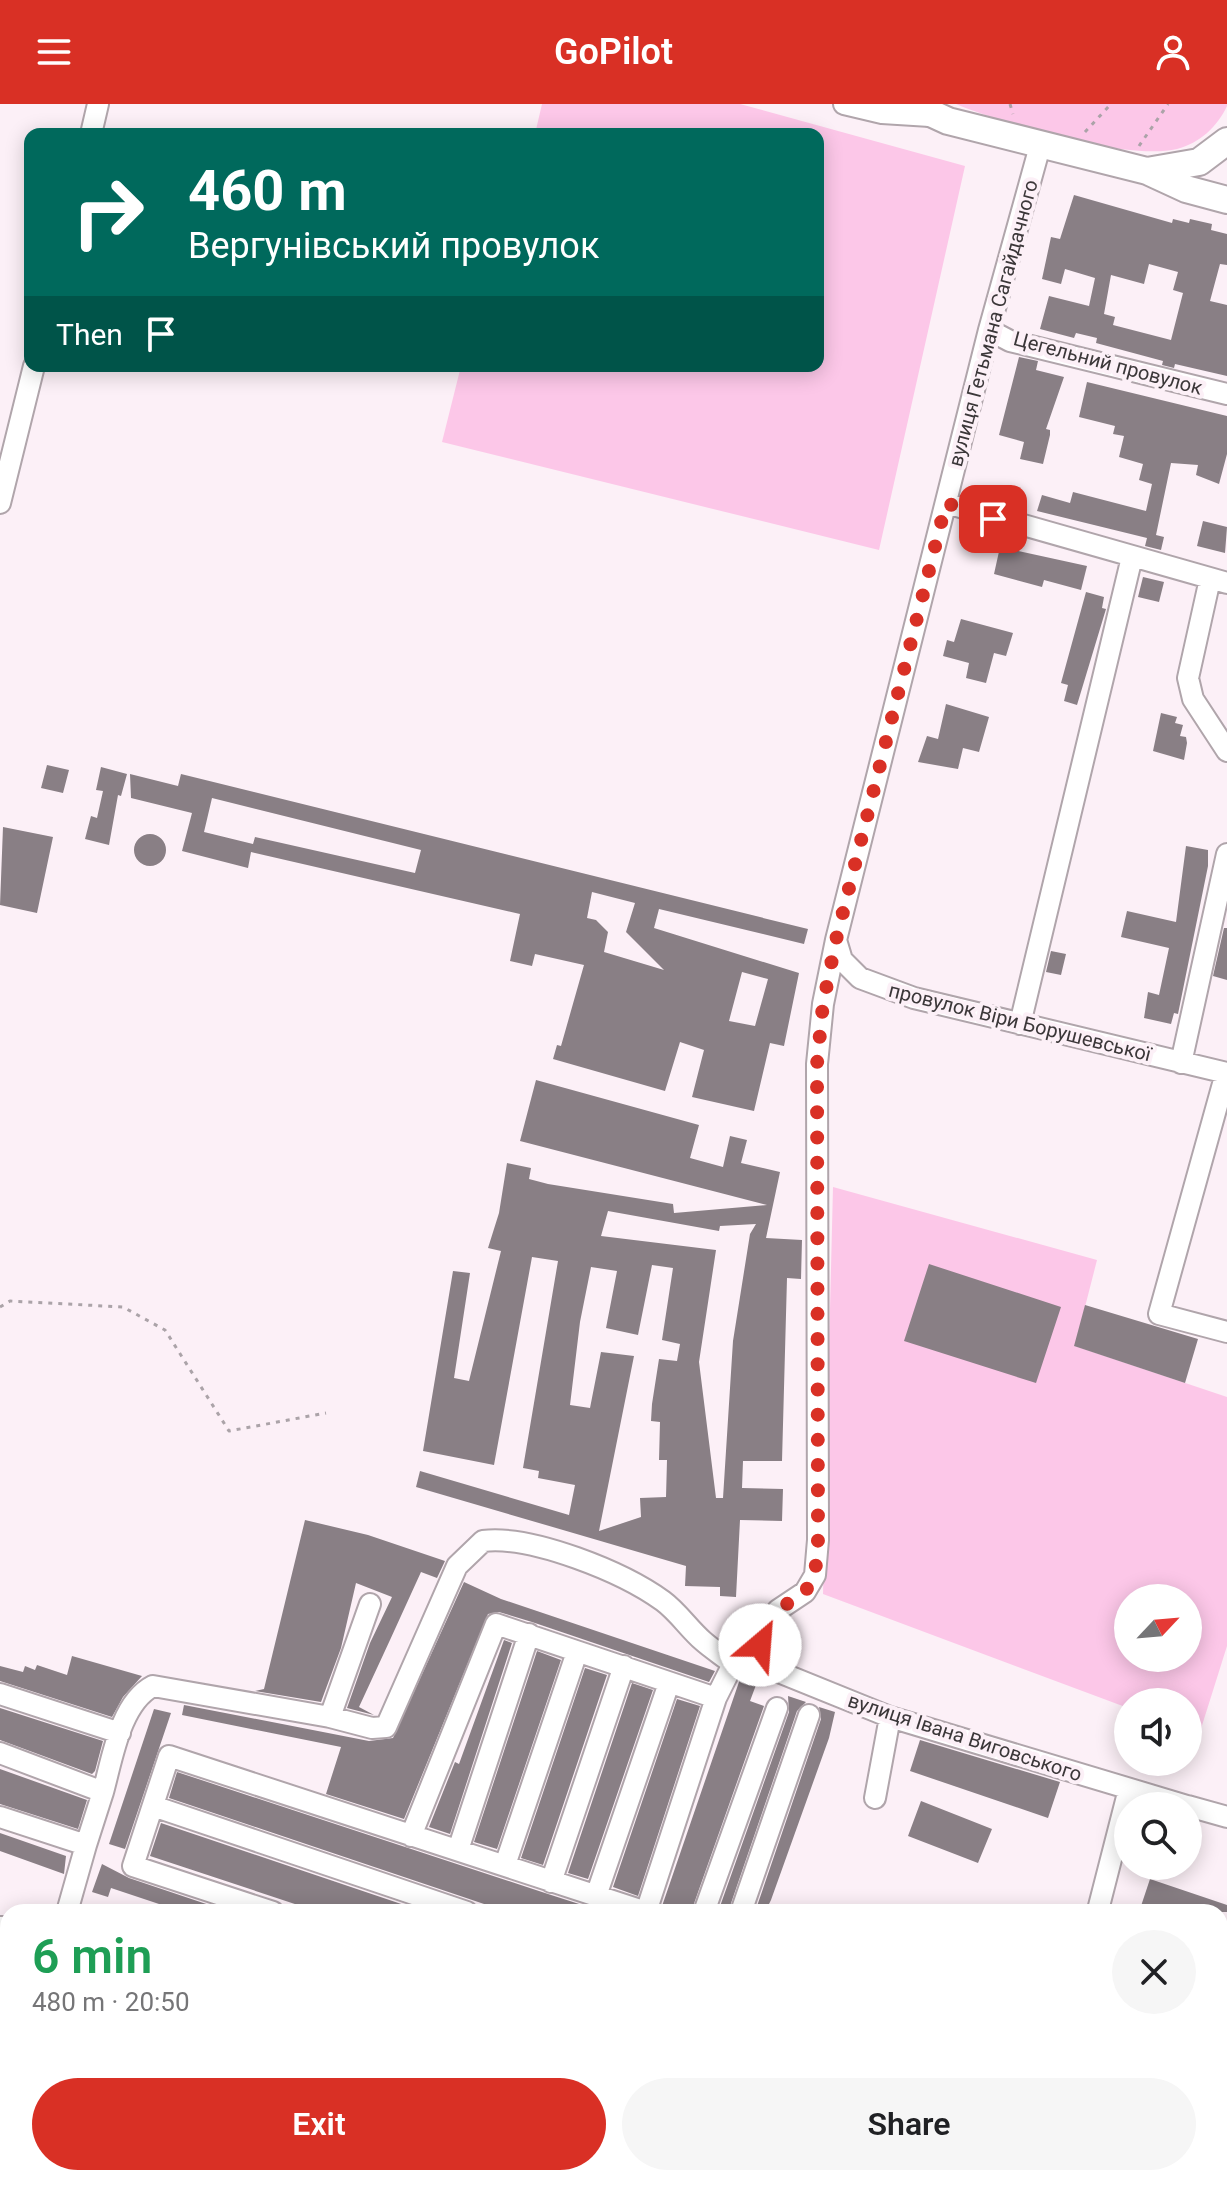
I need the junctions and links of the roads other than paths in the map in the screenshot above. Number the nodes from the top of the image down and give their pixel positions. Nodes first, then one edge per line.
1 (98, 104) edge
2 (844, 104) edge
3 (922, 110) edge
4 (92, 128) edge
5 (1227, 141) edge
6 (1040, 146) junction
7 (1142, 161) junction
8 (1227, 200) edge
9 (989, 330) junction
10 (33, 372) edge
11 (1227, 394) edge
12 (0, 503) edge
13 (946, 503) junction
14 (1132, 557) junction
15 (1218, 581) edge
16 (1227, 751) edge
17 (1227, 854) edge
18 (836, 940) junction
19 (1020, 1024) junction
20 (1181, 1063) junction
21 (1226, 1073) edge
22 (1227, 1332) edge
23 (370, 1604) dead end
24 (529, 1634) junction
25 (577, 1652) junction
26 (754, 1662) junction
27 (733, 1664) junction
28 (624, 1666) junction
29 (669, 1683) junction
30 (0, 1694) edge
31 (716, 1698) junction
32 (777, 1708) dead end
33 (809, 1715) dead end
34 (330, 1717) junction
35 (890, 1717) junction
36 (120, 1733) junction
37 (0, 1753) edge
38 (1129, 1789) junction
39 (103, 1792) junction
40 (1139, 1792) edge
41 (875, 1798) dead end
42 (153, 1806) junction
43 (1202, 1810) edge
44 (0, 1817) edge
45 (1227, 1817) edge
46 (411, 1836) junction
47 (86, 1845) junction
48 (458, 1850) junction
49 (505, 1865) junction
50 (551, 1882) junction
51 (596, 1896) junction
52 (69, 1904) edge
53 (249, 1904) edge
54 (443, 1904) edge
55 (621, 1904) edge
56 (649, 1904) edge
57 (707, 1904) edge
58 (744, 1904) edge
59 (1100, 1904) edge

1 - 4 street
2 - 3 street
3 - 6 main road
5 - 7 main road
6 - 7 main road
6 - 9 street, вулиця Гетьмана Сагайдачного
7 - 8 main road
9 - 11 street, Цегельний провулок
9 - 13 street, вулиця Гетьмана Сагайдачного
10 - 12 street
13 - 14 street
13 - 18 street, вулиця Гетьмана Сагайдачного
14 - 15 street
14 - 19 street
15 - 16 street
17 - 20 street
18 - 19 street, провулок Віри Борушевської
18 - 26 street, вулиця Гетьмана Сагайдачного
19 - 20 street, провулок Віри Борушевської
20 - 21 street, провулок Віри Борушевської
21 - 22 street
23 - 34 street
24 - 25 street
24 - 46 street
24 - 48 street
25 - 28 street
25 - 49 street
26 - 27 street, вулиця Івана Виговського
26 - 35 street, вулиця Івана Виговського
27 - 31 street
27 - 34 street
28 - 29 street
28 - 50 street
29 - 31 street
29 - 51 street
30 - 36 street
31 - 56 street
32 - 57 street
33 - 58 street
34 - 36 street
35 - 38 street, вулиця Івана Виговського
35 - 41 street
36 - 39 street
37 - 39 street
38 - 40 street, вулиця Івана Виговського
38 - 59 street
39 - 47 street
42 - 46 street
42 - 53 street
42 - 54 street
43 - 45 street, вулиця Івана Виговського
44 - 47 street
46 - 48 street
47 - 52 street
48 - 49 street
49 - 50 street
50 - 51 street
51 - 55 street

